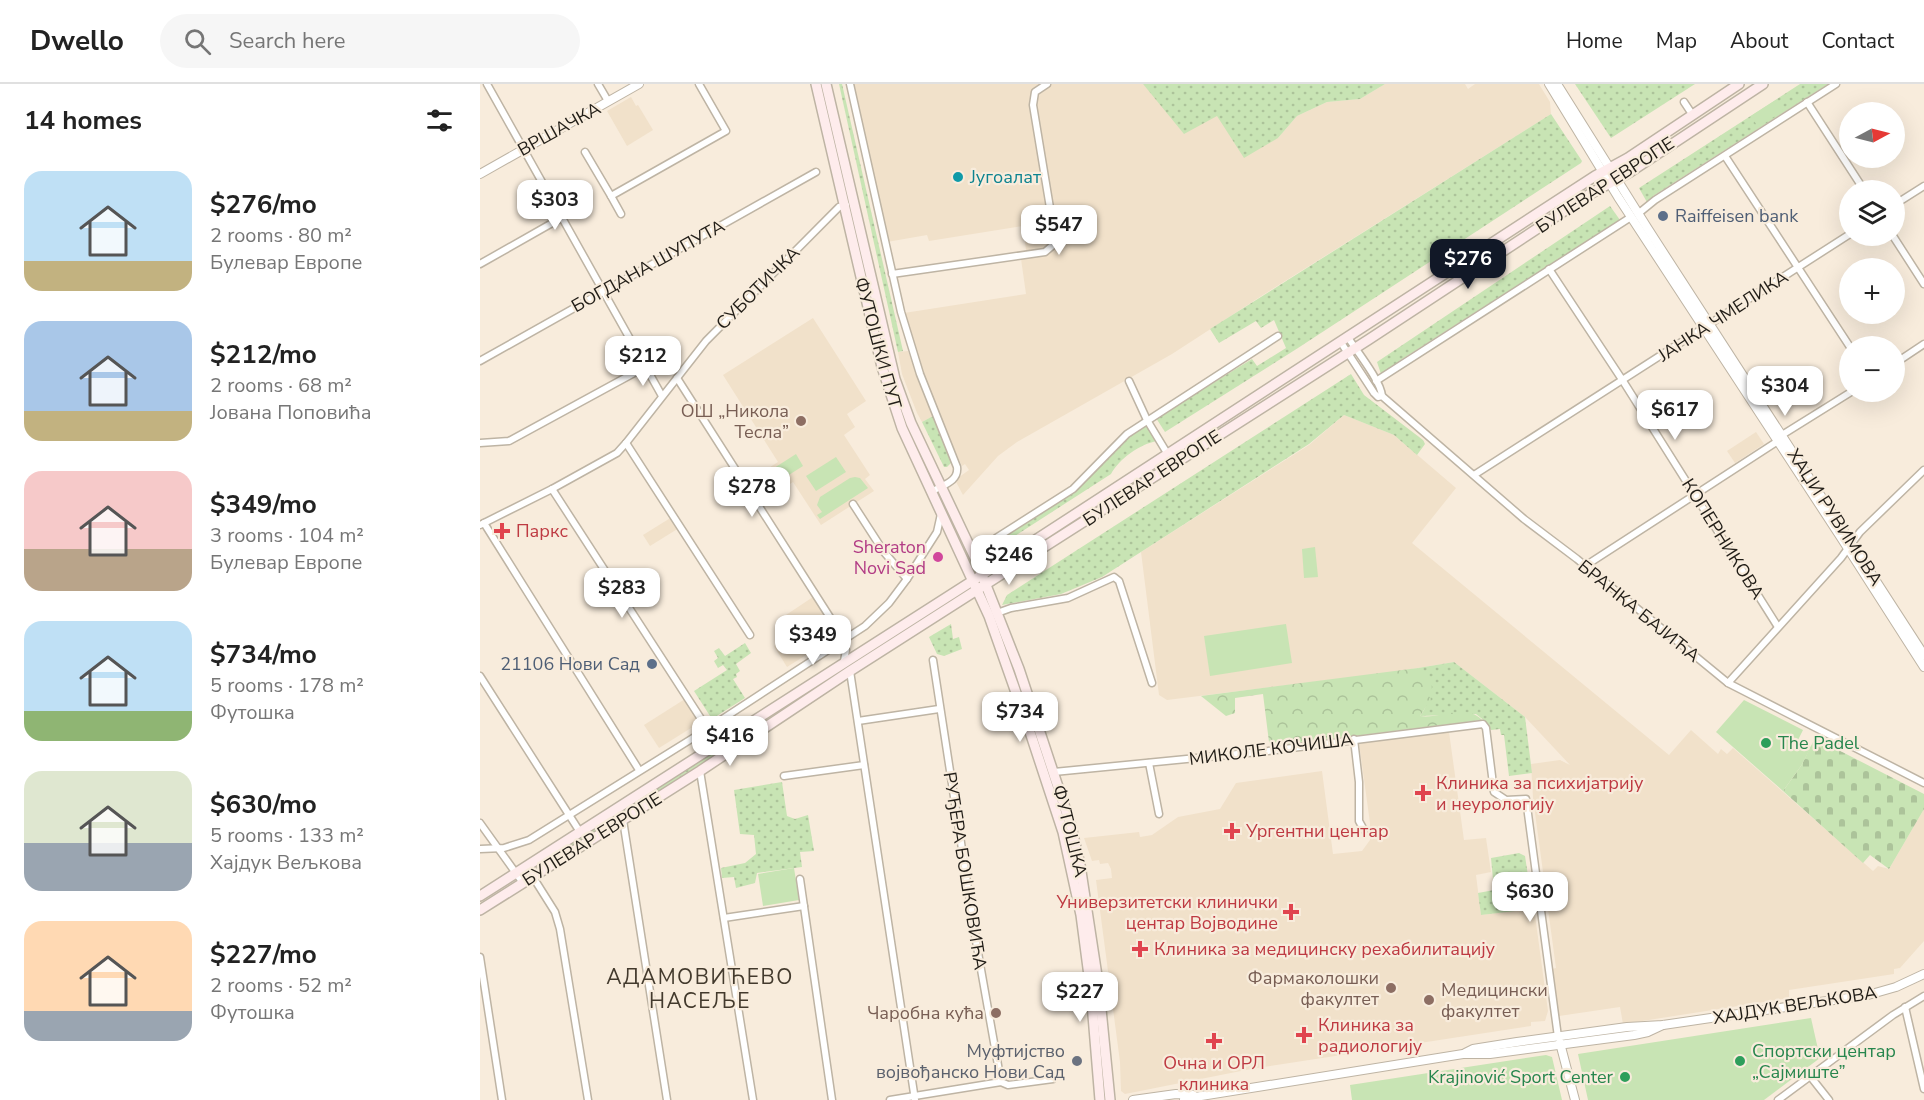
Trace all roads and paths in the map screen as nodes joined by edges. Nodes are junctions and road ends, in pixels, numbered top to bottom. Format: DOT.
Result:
graph roads {
  1 [pos="487,84"];
  2 [pos="598,84"];
  3 [pos="639,84"];
  4 [pos="699,84"];
  5 [pos="816,84"];
  6 [pos="826,84"];
  7 [pos="850,84"];
  8 [pos="1047,84"];
  9 [pos="1549,84"];
  10 [pos="1557,84"];
  11 [pos="1739,84"];
  12 [pos="1763,84"];
  13 [pos="1836,84"];
  14 [pos="608,101"];
  15 [pos="1684,102"];
  16 [pos="1807,102"];
  17 [pos="1692,114"];
  18 [pos="523,149"];
  19 [pos="585,152"];
  20 [pos="1725,156"];
  21 [pos="1607,170"];
  22 [pos="816,172"];
  23 [pos="480,174"];
  24 [pos="1858,180"];
  25 [pos="1614,181"];
  26 [pos="1924,186"];
  27 [pos="611,195"];
  28 [pos="1905,198"];
  29 [pos="844,205"];
  30 [pos="855,209"];
  31 [pos="1639,213"];
  32 [pos="621,214"];
  33 [pos="1631,217"];
  34 [pos="561,218"];
  35 [pos="1839,241"];
  36 [pos="1899,246"];
  37 [pos="480,264"];
  38 [pos="1797,267"];
  39 [pos="1549,269"];
  40 [pos="892,274"];
  41 [pos="1924,285"];
  42 [pos="603,292"];
  43 [pos="1707,325"];
  44 [pos="1278,336"];
  45 [pos="1842,336"];
  46 [pos="1344,338"];
  47 [pos="1924,344"];
  48 [pos="1351,350"];
  49 [pos="1905,356"];
  50 [pos="480,360"];
  51 [pos="645,366"];
  52 [pos="677,378"];
  53 [pos="1129,381"];
  54 [pos="1376,381"];
  55 [pos="1623,381"];
  56 [pos="662,396"];
  57 [pos="1382,396"];
  58 [pos="1839,400"];
  59 [pos="1147,420"];
  60 [pos="1780,438"];
  61 [pos="480,443"];
  62 [pos="626,443"];
  63 [pos="1167,453"];
  64 [pos="1924,470"];
  65 [pos="1474,475"];
  66 [pos="552,489"];
  67 [pos="936,489"];
  68 [pos="1695,494"];
  69 [pos="853,504"];
  70 [pos="941,513"];
  71 [pos="482,524"];
  72 [pos="937,532"];
  73 [pos="950,533"];
  74 [pos="996,538"];
  75 [pos="1850,545"];
  76 [pos="1585,566"];
  77 [pos="982,574"];
  78 [pos="907,579"];
  79 [pos="972,580"];
  80 [pos="986,585"];
  81 [pos="977,590"];
  82 [pos="997,613"];
  83 [pos="1778,627"];
  84 [pos="750,634"];
  85 [pos="844,645"];
  86 [pos="860,651"];
  87 [pos="1924,655"];
  88 [pos="933,660"];
  89 [pos="844,661"];
  90 [pos="1924,666"];
  91 [pos="850,671"];
  92 [pos="480,676"];
  93 [pos="1152,682"];
  94 [pos="1728,683"];
  95 [pos="939,709"];
  96 [pos="858,721"];
  97 [pos="710,731"];
  98 [pos="725,738"];
  99 [pos="1354,739"];
  100 [pos="712,747"];
  101 [pos="1149,762"];
  102 [pos="864,765"];
  103 [pos="639,770"];
  104 [pos="700,771"];
  105 [pos="1054,772"];
  106 [pos="784,776"];
  107 [pos="1924,783"];
  108 [pos="569,814"];
  109 [pos="1159,814"];
  110 [pos="623,820"];
  111 [pos="480,823"];
  112 [pos="1364,830"];
  113 [pos="580,832"];
  114 [pos="480,849"];
  115 [pos="498,849"];
  116 [pos="526,866"];
  117 [pos="516,873"];
  118 [pos="533,876"];
  119 [pos="800,879"];
  120 [pos="523,883"];
  121 [pos="480,896"];
  122 [pos="804,906"];
  123 [pos="480,910"];
  124 [pos="724,918"];
  125 [pos="480,957"];
  126 [pos="1924,974"];
  127 [pos="1924,996"];
  128 [pos="1905,1006"];
  129 [pos="1663,1025"];
  130 [pos="1558,1037"];
  131 [pos="1560,1046"];
  132 [pos="1463,1054"];
  133 [pos="1810,1076"];
  134 [pos="1053,1079"];
  135 [pos="1001,1082"];
  136 [pos="1924,1089"];
  137 [pos="1201,1096"];
  138 [pos="915,1098"];
  139 [pos="502,1100"];
  140 [pos="588,1100"];
  141 [pos="667,1100"];
  142 [pos="753,1100"];
  143 [pos="832,1100"];
  144 [pos="890,1100"];
  145 [pos="1100,1100"];
  146 [pos="1110,1100"];
  147 [pos="1132,1100"];
  148 [pos="1184,1100"];
  149 [pos="1575,1100"];
  150 [pos="1778,1100"];
  151 [pos="1829,1100"];
  1 -- 18 [label="street"];
  2 -- 14 [label="street"];
  3 -- 14 [label="street, ВРШАЧКА"];
  4 -- 27 [label="street"];
  5 -- 29 [label="main road, ФУТОШКИ ПУТ"];
  6 -- 30 [label="main road, ФУТОШКИ ПУТ"];
  7 -- 40 [label="street"];
  8 -- 40 [label="street"];
  9 -- 21 [label="street"];
  10 -- 21 [label="street"];
  11 -- 17 [label="main road, БУЛЕВАР ЕВРОПЕ"];
  12 -- 25 [label="main road, БУЛЕВАР ЕВРОПЕ"];
  13 -- 16 [label="street"];
  14 -- 18 [label="street, ВРШАЧКА"];
  15 -- 17 [label="street"];
  16 -- 20 [label="street"];
  16 -- 24 [label="street"];
  17 -- 21 [label="main road, БУЛЕВАР ЕВРОПЕ"];
  18 -- 23 [label="street, ВРШАЧКА"];
  18 -- 34 [label="street"];
  19 -- 27 [label="street"];
  20 -- 31 [label="street"];
  20 -- 38 [label="street"];
  21 -- 25 [label="street, ХАЏИ РУВИМОВА"];
  21 -- 46 [label="main road, БУЛЕВАР ЕВРОПЕ"];
  22 -- 42 [label="street, БОГДАНА ШУПУТА"];
  25 -- 31 [label="street, ХАЏИ РУВИМОВА"];
  25 -- 33 [label="street, ХАЏИ РУВИМОВА"];
  25 -- 48 [label="main road, БУЛЕВАР ЕВРОПЕ"];
  26 -- 28 [label="street"];
  27 -- 32 [label="street"];
  29 -- 30 [label="street"];
  29 -- 52 [label="street, СУБОТИЧКА"];
  29 -- 67 [label="main road, ФУТОШКИ ПУТ"];
  30 -- 67 [label="main road, ФУТОШКИ ПУТ"];
  31 -- 43 [label="street, ХАЏИ РУВИМОВА"];
  33 -- 39 [label="street"];
  33 -- 43 [label="street, ХАЏИ РУВИМОВА"];
  34 -- 37 [label="street"];
  34 -- 42 [label="street"];
  35 -- 38 [label="street, ЈАНКА ЧМЕЛИКА"];
  36 -- 41 [label="street"];
  38 -- 43 [label="street, ЈАНКА ЧМЕЛИКА"];
  38 -- 45 [label="street"];
  39 -- 54 [label="street"];
  39 -- 55 [label="street, КОПЕРНИКОВА"];
  40 -- 67 [label="street"];
  42 -- 50 [label="street, БОГДАНА ШУПУТА"];
  42 -- 51 [label="street"];
  43 -- 55 [label="street, ЈАНКА ЧМЕЛИКА"];
  43 -- 60 [label="street, ХАЏИ РУВИМОВА"];
  44 -- 59 [label="street"];
  46 -- 48 [label="street"];
  46 -- 63 [label="main road, БУЛЕВАР ЕВРОПЕ"];
  47 -- 49 [label="street"];
  48 -- 54 [label="street, БРАНКА БАЈИЋА"];
  48 -- 57 [label="street, БРАНКА БАЈИЋА"];
  48 -- 80 [label="main road, БУЛЕВАР ЕВРОПЕ"];
  51 -- 56 [label="street"];
  51 -- 61 [label="street"];
  52 -- 56 [label="street, СУБОТИЧКА"];
  52 -- 85 [label="street"];
  53 -- 59 [label="street"];
  54 -- 57 [label="street, БРАНКА БАЈИЋА"];
  55 -- 65 [label="street, ЈАНКА ЧМЕЛИКА"];
  55 -- 68 [label="street, КОПЕРНИКОВА"];
  56 -- 62 [label="street, СУБОТИЧКА"];
  57 -- 65 [label="street, БРАНКА БАЈИЋА"];
  58 -- 60 [label="street"];
  59 -- 63 [label="street"];
  59 -- 74 [label="street"];
  60 -- 68 [label="street"];
  60 -- 75 [label="street, ХАЏИ РУВИМОВА"];
  62 -- 66 [label="street, СУБОТИЧКА"];
  62 -- 84 [label="street"];
  63 -- 77 [label="main road, БУЛЕВАР ЕВРОПЕ"];
  64 -- 75 [label="street"];
  65 -- 76 [label="street, БРАНКА БАЈИЋА"];
  66 -- 71 [label="street, СУБОТИЧКА"];
  66 -- 97 [label="street"];
  67 -- 70 [label="main road, ФУТОШКИ ПУТ"];
  67 -- 77 [label="main road, ФУТОШКИ ПУТ"];
  68 -- 76 [label="street"];
  68 -- 83 [label="street, КОПЕРНИКОВА"];
  69 -- 78 [label="street"];
  70 -- 72 [label="street"];
  70 -- 73 [label="main road, ФУТОШКИ ПУТ"];
  71 -- 103 [label="street"];
  72 -- 73 [label="street"];
  72 -- 78 [label="street, БУЛЕВАР ЕВРОПЕ"];
  73 -- 79 [label="main road, ФУТОШКИ ПУТ"];
  75 -- 83 [label="street"];
  75 -- 87 [label="street, ХАЏИ РУВИМОВА"];
  75 -- 90 [label="street, ХАЏИ РУВИМОВА"];
  76 -- 94 [label="street, БРАНКА БАЈИЋА"];
  77 -- 79 [label="main road, БУЛЕВАР ЕВРОПЕ"];
  77 -- 80 [label="main road, ФУТОШКА"];
  78 -- 85 [label="street, БУЛЕВАР ЕВРОПЕ"];
  79 -- 81 [label="main road, ФУТОШКИ ПУТ"];
  79 -- 86 [label="main road, БУЛЕВАР ЕВРОПЕ"];
  80 -- 81 [label="main road, БУЛЕВАР ЕВРОПЕ"];
  80 -- 82 [label="main road, ФУТОШКА"];
  81 -- 91 [label="main road, БУЛЕВАР ЕВРОПЕ"];
  81 -- 145 [label="main road, ФУТОШКА"];
  82 -- 93 [label="street"];
  82 -- 105 [label="main road, ФУТОШКА"];
  83 -- 94 [label="street"];
  85 -- 86 [label="street"];
  85 -- 89 [label="street"];
  85 -- 97 [label="street, БУЛЕВАР ЕВРОПЕ"];
  86 -- 89 [label="main road, БУЛЕВАР ЕВРОПЕ"];
  88 -- 95 [label="street, РУЂЕРА БОШКОВИЋА"];
  89 -- 98 [label="main road, БУЛЕВАР ЕВРОПЕ"];
  91 -- 96 [label="street"];
  91 -- 104 [label="main road, БУЛЕВАР ЕВРОПЕ"];
  92 -- 108 [label="street"];
  94 -- 107 [label="street, БРАНКА БАЈИЋА"];
  95 -- 96 [label="street"];
  95 -- 135 [label="street, РУЂЕРА БОШКОВИЋА"];
  96 -- 102 [label="street"];
  97 -- 98 [label="street"];
  97 -- 100 [label="street"];
  97 -- 103 [label="street, БУЛЕВАР ЕВРОПЕ"];
  98 -- 100 [label="main road, БУЛЕВАР ЕВРОПЕ"];
  99 -- 101 [label="street, МИКОЛЕ КОЧИША"];
  99 -- 112 [label="street"];
  99 -- 130 [label="street, МИКОЛЕ КОЧИША"];
  100 -- 113 [label="main road, БУЛЕВАР ЕВРОПЕ"];
  101 -- 105 [label="street, МИКОЛЕ КОЧИША"];
  101 -- 109 [label="street"];
  102 -- 106 [label="street"];
  102 -- 138 [label="street"];
  103 -- 108 [label="street, БУЛЕВАР ЕВРОПЕ"];
  104 -- 110 [label="main road, БУЛЕВАР ЕВРОПЕ"];
  104 -- 124 [label="street"];
  105 -- 146 [label="main road, ФУТОШКА"];
  108 -- 113 [label="street"];
  108 -- 115 [label="street, БУЛЕВАР ЕВРОПЕ"];
  110 -- 118 [label="main road, БУЛЕВАР ЕВРОПЕ"];
  110 -- 141 [label="street"];
  111 -- 115 [label="street"];
  113 -- 116 [label="main road, БУЛЕВАР ЕВРОПЕ"];
  114 -- 115 [label="street, БУЛЕВАР ЕВРОПЕ"];
  115 -- 117 [label="street"];
  116 -- 117 [label="main road, БУЛЕВАР ЕВРОПЕ"];
  116 -- 118 [label="street"];
  117 -- 120 [label="street"];
  117 -- 121 [label="main road, БУЛЕВАР ЕВРОПЕ"];
  118 -- 120 [label="main road, БУЛЕВАР ЕВРОПЕ"];
  118 -- 140 [label="street"];
  119 -- 122 [label="street"];
  120 -- 123 [label="main road, БУЛЕВАР ЕВРОПЕ"];
  122 -- 124 [label="street"];
  122 -- 143 [label="street"];
  124 -- 142 [label="street"];
  125 -- 139 [label="street"];
  126 -- 129 [label="street, ХАЈДУК ВЕЉКОВА"];
  127 -- 128 [label="street"];
  128 -- 133 [label="street"];
  128 -- 136 [label="street"];
  129 -- 130 [label="street, ХАЈДУК ВЕЉКОВА"];
  129 -- 131 [label="street, ХАЈДУК ВЕЉКОВА"];
  130 -- 131 [label="street"];
  130 -- 132 [label="street, ХАЈДУК ВЕЉКОВА"];
  131 -- 132 [label="street, ХАЈДУК ВЕЉКОВА"];
  131 -- 149 [label="street"];
  132 -- 137 [label="street, ХАЈДУК ВЕЉКОВА"];
  133 -- 150 [label="street"];
  133 -- 151 [label="street"];
  134 -- 135 [label="street"];
  135 -- 138 [label="street"];
  137 -- 147 [label="street, ХАЈДУК ВЕЉКОВА"];
  137 -- 148 [label="street, ХАЈДУК ВЕЉКОВА"];
  138 -- 144 [label="street"];
}
